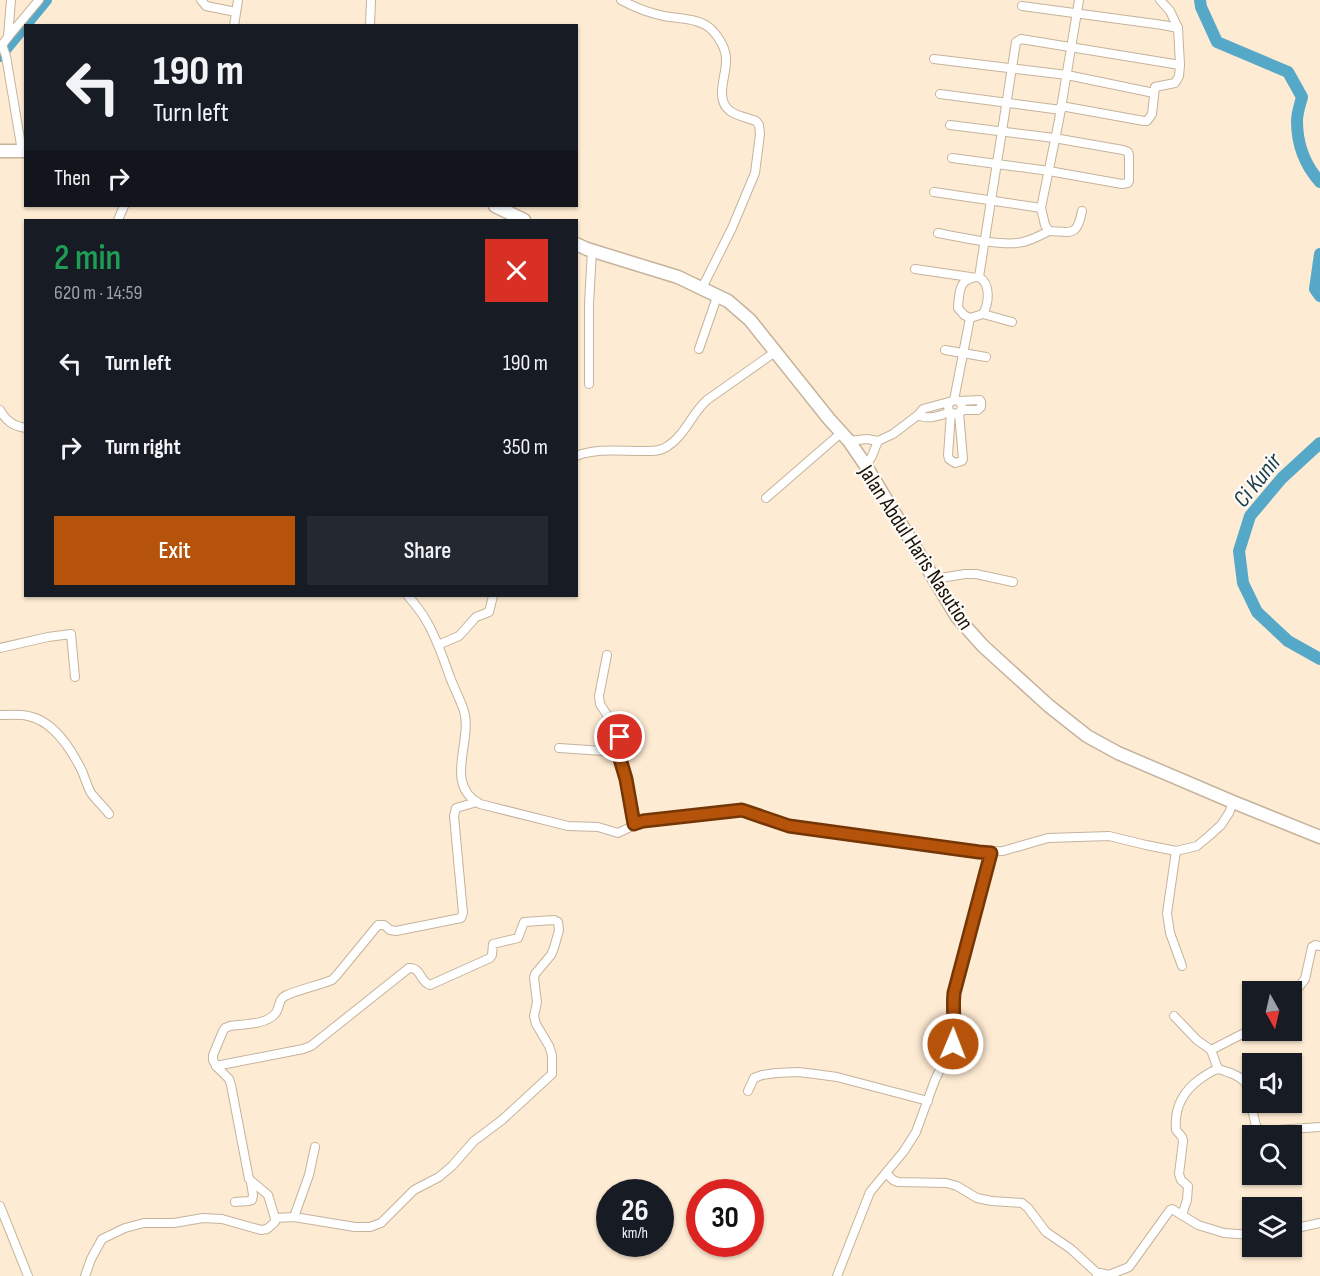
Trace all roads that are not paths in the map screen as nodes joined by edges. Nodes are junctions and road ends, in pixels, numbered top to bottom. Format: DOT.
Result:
graph roads {
  1 [pos="11,0"];
  2 [pos="39,0"];
  3 [pos="201,0"];
  4 [pos="238,0"];
  5 [pos="371,0"];
  6 [pos="621,0"];
  7 [pos="1079,0"];
  8 [pos="1160,0"];
  9 [pos="1022,6"];
  10 [pos="236,12"];
  11 [pos="1077,14"];
  12 [pos="234,24"];
  13 [pos="370,24"];
  14 [pos="1178,28"];
  15 [pos="8,37"];
  16 [pos="1071,47"];
  17 [pos="3,49"];
  18 [pos="934,59"];
  19 [pos="1011,64"];
  20 [pos="1180,65"];
  21 [pos="1067,75"];
  22 [pos="1154,93"];
  23 [pos="940,94"];
  24 [pos="1005,103"];
  25 [pos="1061,108"];
  26 [pos="950,125"];
  27 [pos="1001,132"];
  28 [pos="1054,138"];
  29 [pos="0,151"];
  30 [pos="24,151"];
  31 [pos="952,158"];
  32 [pos="996,163"];
  33 [pos="1049,171"];
  34 [pos="934,192"];
  35 [pos="990,202"];
  36 [pos="497,207"];
  37 [pos="1041,208"];
  38 [pos="1082,211"];
  39 [pos="522,219"];
  40 [pos="1049,231"];
  41 [pos="938,233"];
  42 [pos="984,240"];
  43 [pos="578,245"];
  44 [pos="592,250"];
  45 [pos="915,269"];
  46 [pos="974,277"];
  47 [pos="702,288"];
  48 [pos="717,297"];
  49 [pos="983,314"];
  50 [pos="970,318"];
  51 [pos="1012,322"];
  52 [pos="699,349"];
  53 [pos="945,350"];
  54 [pos="775,352"];
  55 [pos="963,353"];
  56 [pos="986,357"];
  57 [pos="589,384"];
  58 [pos="954,401"];
  59 [pos="0,411"];
  60 [pos="955,412"];
  61 [pos="918,415"];
  62 [pos="24,427"];
  63 [pos="845,437"];
  64 [pos="878,441"];
  65 [pos="578,456"];
  66 [pos="866,466"];
  67 [pos="766,498"];
  68 [pos="934,579"];
  69 [pos="1013,582"];
  70 [pos="409,597"];
  71 [pos="493,597"];
  72 [pos="438,645"];
  73 [pos="0,648"];
  74 [pos="607,655"];
  75 [pos="75,677"];
  76 [pos="0,715"];
  77 [pos="559,748"];
  78 [pos="618,752"];
  79 [pos="477,802"];
  80 [pos="1233,802"];
  81 [pos="109,814"];
  82 [pos="634,824"];
  83 [pos="1320,837"];
  84 [pos="1176,851"];
  85 [pos="991,853"];
  86 [pos="1320,946"];
  87 [pos="1182,966"];
  88 [pos="1302,984"];
  89 [pos="1174,1016"];
  90 [pos="1242,1034"];
  91 [pos="1211,1050"];
  92 [pos="216,1066"];
  93 [pos="1218,1069"];
  94 [pos="748,1091"];
  95 [pos="928,1101"];
  96 [pos="1320,1127"];
  97 [pos="315,1147"];
  98 [pos="886,1173"];
  99 [pos="251,1182"];
  100 [pos="235,1202"];
  101 [pos="0,1206"];
  102 [pos="1182,1215"];
  103 [pos="294,1217"];
  104 [pos="275,1218"];
  105 [pos="1320,1223"];
  106 [pos="1302,1227"];
  107 [pos="1242,1234"];
  108 [pos="1098,1275"];
  109 [pos="28,1276"];
  110 [pos="85,1276"];
  111 [pos="837,1276"];
  1 -- 15 [label="street"];
  2 -- 15 [label="street"];
  3 -- 10 [label="street"];
  4 -- 10 [label="street"];
  5 -- 13 [label="street"];
  6 -- 47 [label="street"];
  7 -- 11 [label="street"];
  8 -- 14 [label="street"];
  9 -- 11 [label="street"];
  10 -- 12 [label="street"];
  11 -- 14 [label="street"];
  11 -- 16 [label="street"];
  14 -- 20 [label="street"];
  15 -- 17 [label="street"];
  16 -- 19 [label="street"];
  16 -- 20 [label="street"];
  16 -- 21 [label="street"];
  17 -- 30 [label="street"];
  18 -- 19 [label="street"];
  19 -- 21 [label="street"];
  19 -- 24 [label="street"];
  20 -- 22 [label="street"];
  21 -- 22 [label="street"];
  21 -- 25 [label="street"];
  22 -- 25 [label="street"];
  23 -- 24 [label="street"];
  24 -- 25 [label="street"];
  24 -- 27 [label="street"];
  25 -- 28 [label="street"];
  26 -- 27 [label="street"];
  27 -- 28 [label="street"];
  27 -- 32 [label="street"];
  28 -- 33 [label="street"];
  28 -- 33 [label="street"];
  29 -- 30 [label="main road"];
  31 -- 32 [label="street"];
  32 -- 33 [label="street"];
  32 -- 35 [label="street"];
  33 -- 37 [label="street"];
  34 -- 35 [label="street"];
  35 -- 37 [label="street"];
  35 -- 42 [label="street"];
  36 -- 39 [label="main road"];
  37 -- 40 [label="street"];
  38 -- 40 [label="street"];
  40 -- 42 [label="street"];
  41 -- 42 [label="street"];
  42 -- 46 [label="street"];
  43 -- 44 [label="main road, Jalan Abdul Haris Nasution"];
  44 -- 47 [label="main road, Jalan Abdul Haris Nasution"];
  44 -- 57 [label="street"];
  45 -- 46 [label="street"];
  46 -- 49 [label="street"];
  46 -- 50 [label="street"];
  47 -- 48 [label="main road, Jalan Abdul Haris Nasution"];
  48 -- 52 [label="street"];
  48 -- 54 [label="main road, Jalan Abdul Haris Nasution"];
  49 -- 50 [label="street"];
  49 -- 51 [label="street"];
  50 -- 55 [label="street"];
  53 -- 55 [label="street"];
  54 -- 63 [label="main road, Jalan Abdul Haris Nasution"];
  54 -- 65 [label="street"];
  55 -- 56 [label="street"];
  55 -- 58 [label="street"];
  58 -- 60 [label="street"];
  58 -- 60 [label="street"];
  58 -- 60 [label="street"];
  58 -- 61 [label="street"];
  59 -- 62 [label="street"];
  60 -- 60 [label="street"];
  60 -- 61 [label="street"];
  61 -- 64 [label="street"];
  63 -- 64 [label="street"];
  63 -- 66 [label="main road, Jalan Abdul Haris Nasution"];
  63 -- 67 [label="street"];
  64 -- 66 [label="street"];
  66 -- 68 [label="main road, Jalan Abdul Haris Nasution"];
  68 -- 69 [label="street"];
  68 -- 80 [label="main road, Jalan Abdul Haris Nasution"];
  70 -- 72 [label="street"];
  71 -- 72 [label="street"];
  72 -- 79 [label="street"];
  73 -- 75 [label="street"];
  74 -- 78 [label="street"];
  76 -- 81 [label="street"];
  77 -- 78 [label="street"];
  78 -- 82 [label="street"];
  79 -- 82 [label="street"];
  79 -- 92 [label="street"];
  80 -- 83 [label="main road, Jalan Abdul Haris Nasution"];
  80 -- 84 [label="street"];
  82 -- 85 [label="street"];
  84 -- 85 [label="street"];
  84 -- 87 [label="street"];
  85 -- 95 [label="street"];
  86 -- 88 [label="street"];
  89 -- 91 [label="street"];
  90 -- 91 [label="street"];
  91 -- 93 [label="street"];
  92 -- 99 [label="street"];
  92 -- 103 [label="street"];
  93 -- 96 [label="street"];
  93 -- 102 [label="street"];
  94 -- 95 [label="street"];
  95 -- 98 [label="street"];
  97 -- 103 [label="street"];
  98 -- 108 [label="street"];
  98 -- 111 [label="street"];
  99 -- 100 [label="street"];
  99 -- 104 [label="street"];
  101 -- 109 [label="street"];
  102 -- 107 [label="street"];
  102 -- 108 [label="street"];
  103 -- 104 [label="street"];
  104 -- 110 [label="street"];
  105 -- 106 [label="street"];
}
